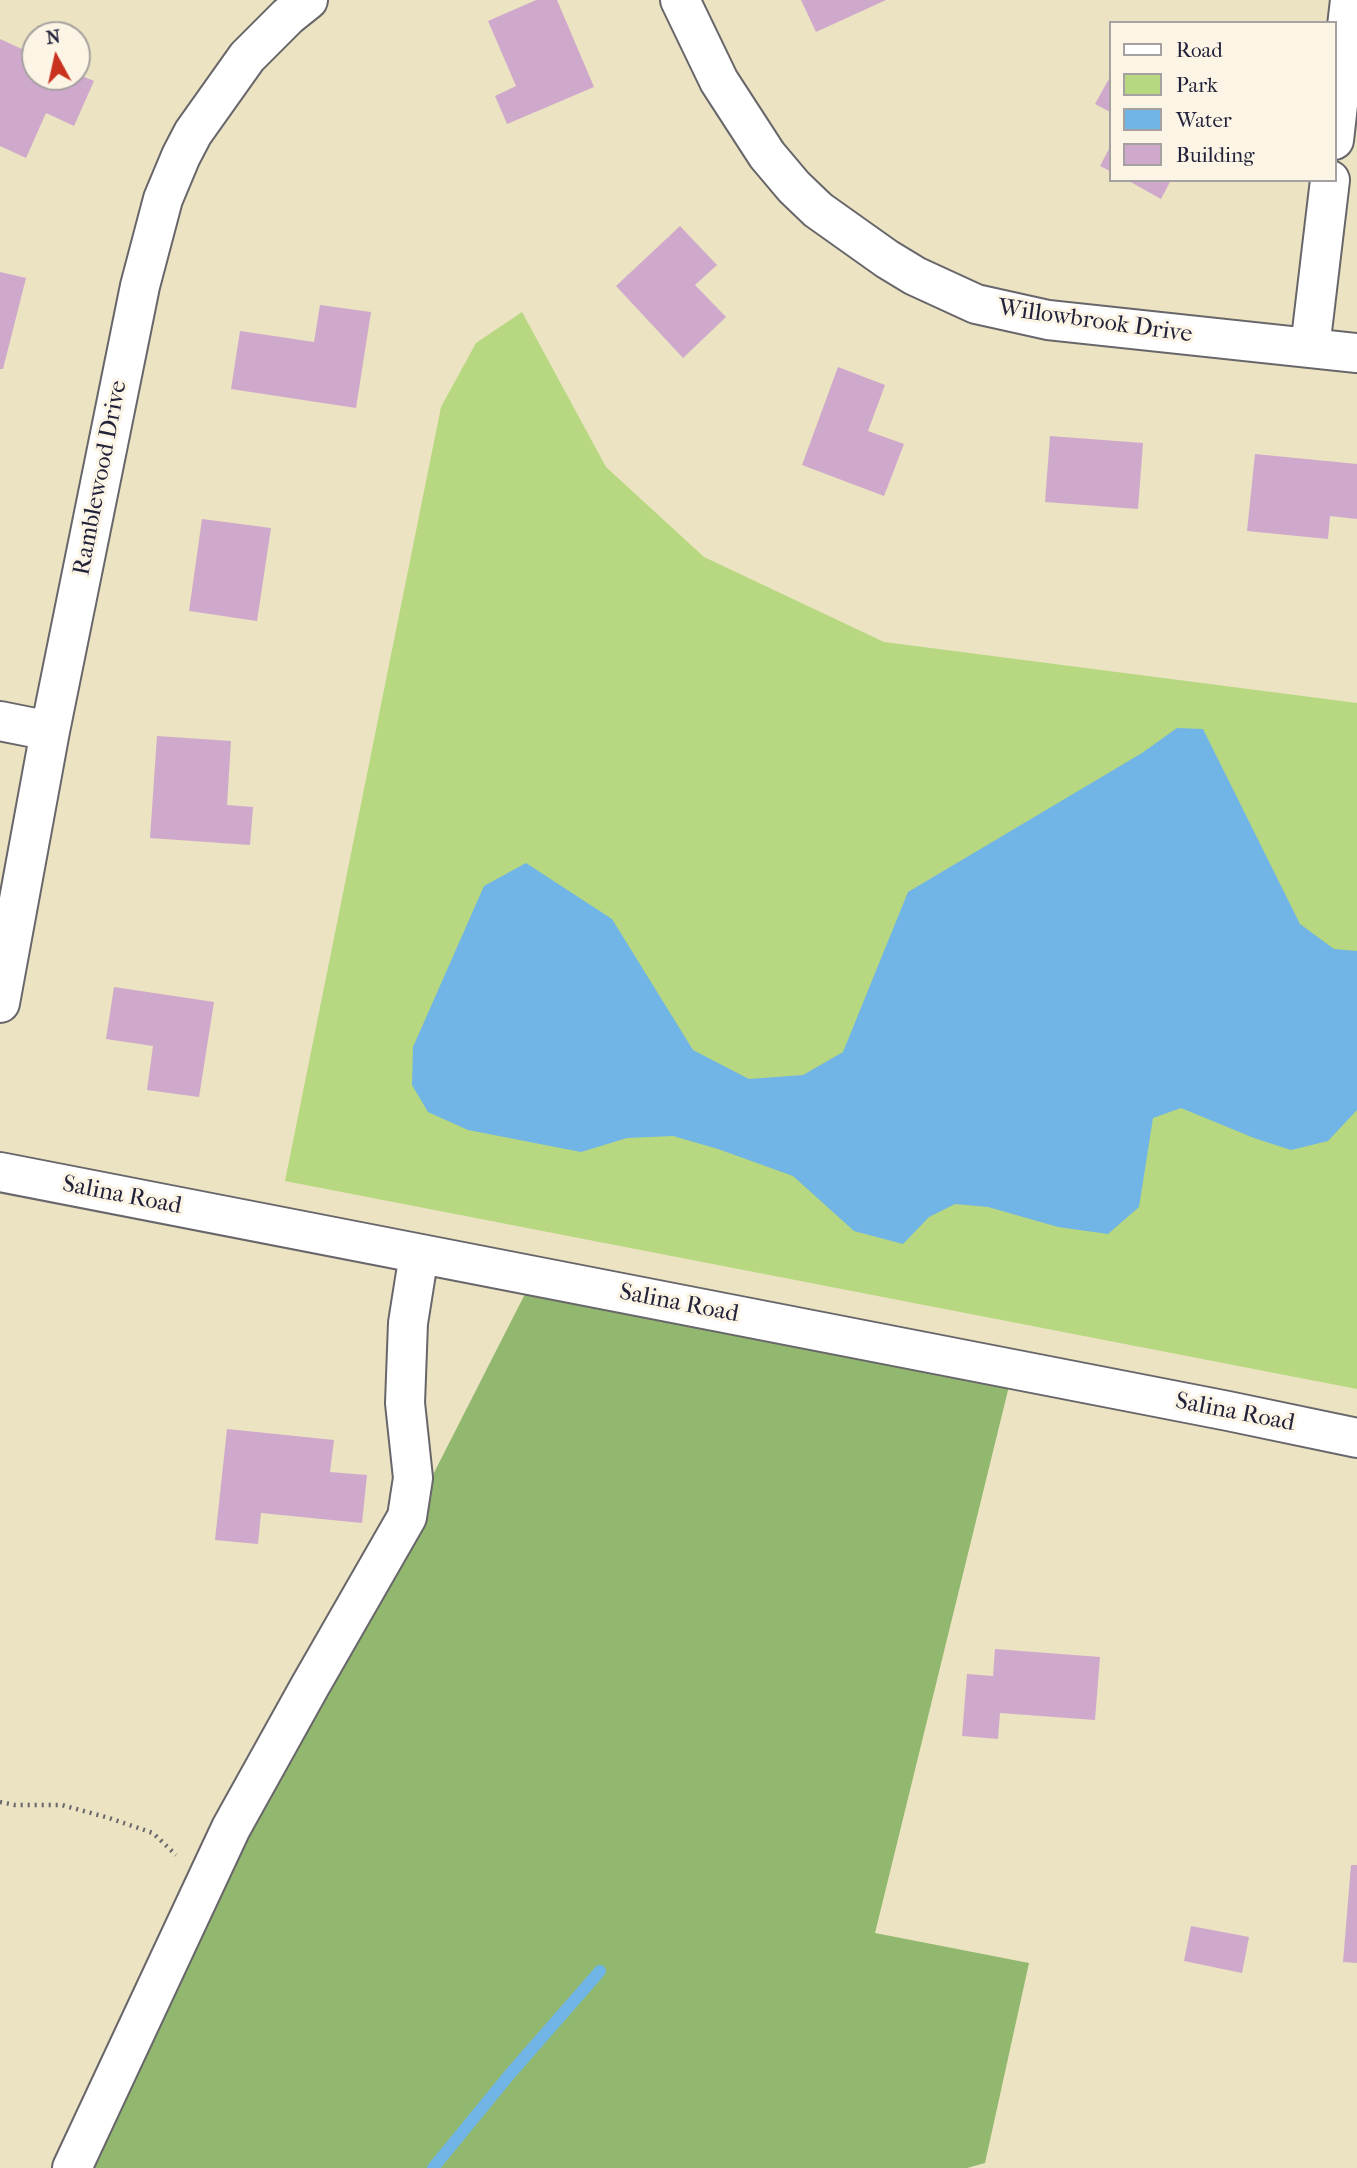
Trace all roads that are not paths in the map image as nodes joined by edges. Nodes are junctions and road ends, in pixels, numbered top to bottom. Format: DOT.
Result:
graph roads {
  1 [pos="308,0"];
  2 [pos="680,0"];
  3 [pos="1350,0"];
  4 [pos="1336,122"];
  5 [pos="1330,182"];
  6 [pos="1310,348"];
  7 [pos="1357,353"];
  8 [pos="0,721"];
  9 [pos="50,731"];
  10 [pos="0,1003"];
  11 [pos="0,1172"];
  12 [pos="419,1254"];
  13 [pos="1357,1438"];
  14 [pos="72,2168"];
  1 -- 9 [label="street, Ramblewood Drive"];
  2 -- 6 [label="street, Willowbrook Drive"];
  3 -- 4 [label="street"];
  5 -- 6 [label="street"];
  6 -- 7 [label="street, Willowbrook Drive"];
  8 -- 9 [label="street"];
  9 -- 10 [label="street, Ramblewood Drive"];
  11 -- 12 [label="street, Salina Road"];
  12 -- 13 [label="street, Salina Road"];
  12 -- 14 [label="street"];
}
